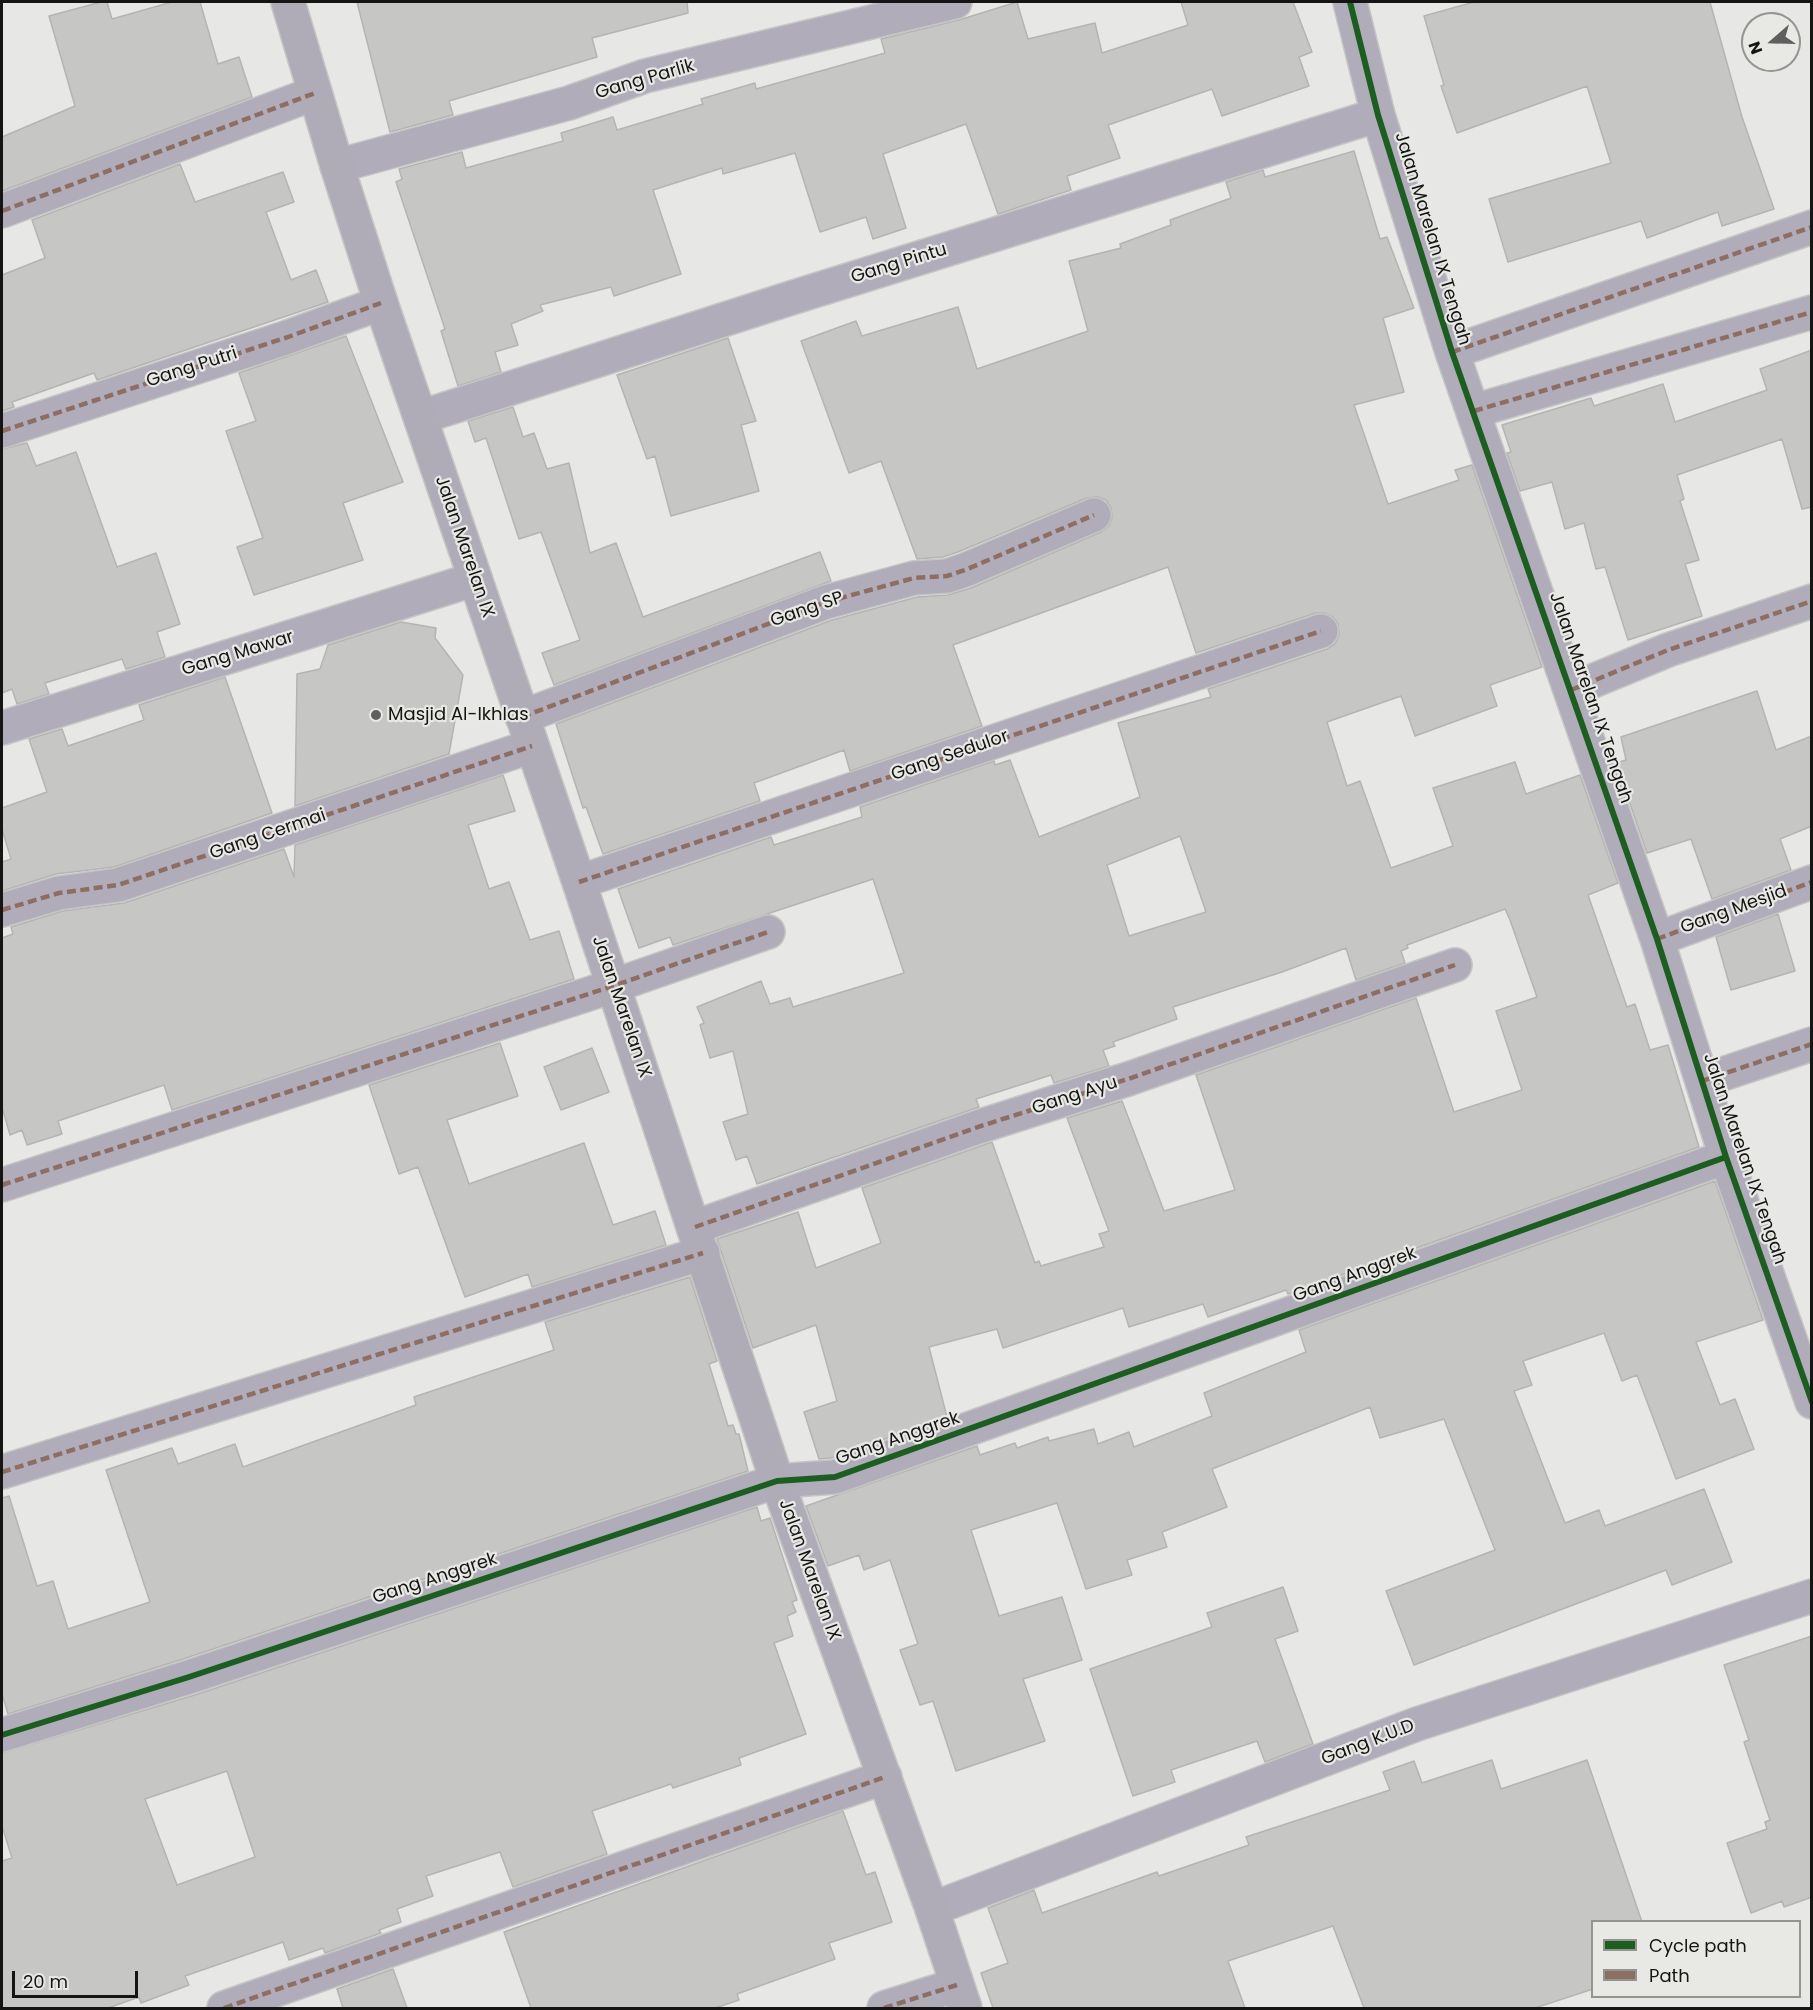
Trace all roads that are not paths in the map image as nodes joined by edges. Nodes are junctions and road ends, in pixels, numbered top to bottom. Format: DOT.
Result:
graph roads {
  1 [pos="288,2"];
  2 [pos="955,2"];
  3 [pos="1354,2"];
  4 [pos="315,93"];
  5 [pos="1378,115"];
  6 [pos="337,166"];
  7 [pos="2,211"];
  8 [pos="1812,227"];
  9 [pos="381,303"];
  10 [pos="1812,312"];
  11 [pos="1452,352"];
  12 [pos="1474,411"];
  13 [pos="421,417"];
  14 [pos="2,431"];
  15 [pos="1094,515"];
  16 [pos="475,579"];
  17 [pos="1812,601"];
  18 [pos="1321,631"];
  19 [pos="1571,690"];
  20 [pos="2,728"];
  21 [pos="527,732"];
  22 [pos="579,882"];
  23 [pos="1812,882"];
  24 [pos="2,910"];
  25 [pos="768,932"];
  26 [pos="1656,939"];
  27 [pos="1455,965"];
  28 [pos="614,986"];
  29 [pos="1812,1044"];
  30 [pos="1702,1081"];
  31 [pos="1726,1157"];
  32 [pos="2,1185"];
  33 [pos="699,1240"];
  34 [pos="1812,1402"];
  35 [pos="2,1472"];
  36 [pos="777,1480"];
  37 [pos="1812,1596"];
  38 [pos="2,1735"];
  39 [pos="885,1777"];
  40 [pos="932,1909"];
  41 [pos="961,1997"];
  42 [pos="224,2008"];
  43 [pos="884,2008"];
  1 -- 4 [label="main road, Jalan Marelan IX"];
  2 -- 6 [label="street, Gang Parlik"];
  3 -- 5 [label="street, Jalan Marelan IX Tengah"];
  4 -- 6 [label="main road, Jalan Marelan IX"];
  4 -- 7 [label="street"];
  5 -- 11 [label="street, Jalan Marelan IX Tengah"];
  5 -- 13 [label="street, Gang Pintu"];
  6 -- 9 [label="main road, Jalan Marelan IX"];
  8 -- 11 [label="street"];
  9 -- 13 [label="main road, Jalan Marelan IX"];
  9 -- 14 [label="street, Gang Putri"];
  10 -- 12 [label="street"];
  11 -- 12 [label="street, Jalan Marelan IX Tengah"];
  12 -- 19 [label="street, Jalan Marelan IX Tengah"];
  13 -- 16 [label="main road, Jalan Marelan IX"];
  15 -- 21 [label="street, Gang SP"];
  16 -- 20 [label="street, Gang Mawar"];
  16 -- 21 [label="main road, Jalan Marelan IX"];
  17 -- 19 [label="street"];
  18 -- 22 [label="street, Gang Sedulor"];
  19 -- 26 [label="street, Jalan Marelan IX Tengah"];
  21 -- 22 [label="main road, Jalan Marelan IX"];
  21 -- 24 [label="street, Gang Cermai"];
  22 -- 28 [label="main road, Jalan Marelan IX"];
  23 -- 26 [label="street, Gang Mesjid"];
  25 -- 28 [label="street"];
  26 -- 30 [label="street, Jalan Marelan IX Tengah"];
  27 -- 33 [label="street, Gang Ayu"];
  28 -- 32 [label="street"];
  28 -- 33 [label="main road, Jalan Marelan IX"];
  29 -- 30 [label="street"];
  30 -- 31 [label="street, Jalan Marelan IX Tengah"];
  31 -- 34 [label="street, Jalan Marelan IX Tengah"];
  31 -- 36 [label="street, Gang Anggrek"];
  33 -- 35 [label="street, Gang Ayu"];
  33 -- 36 [label="main road, Jalan Marelan IX"];
  36 -- 38 [label="street, Gang Anggrek"];
  36 -- 39 [label="main road, Jalan Marelan IX"];
  37 -- 40 [label="street, Gang K.U.D"];
  39 -- 40 [label="main road, Jalan Marelan IX"];
  39 -- 42 [label="street"];
  40 -- 41 [label="main road, Jalan Marelan IX"];
  41 -- 43 [label="street"];
}
